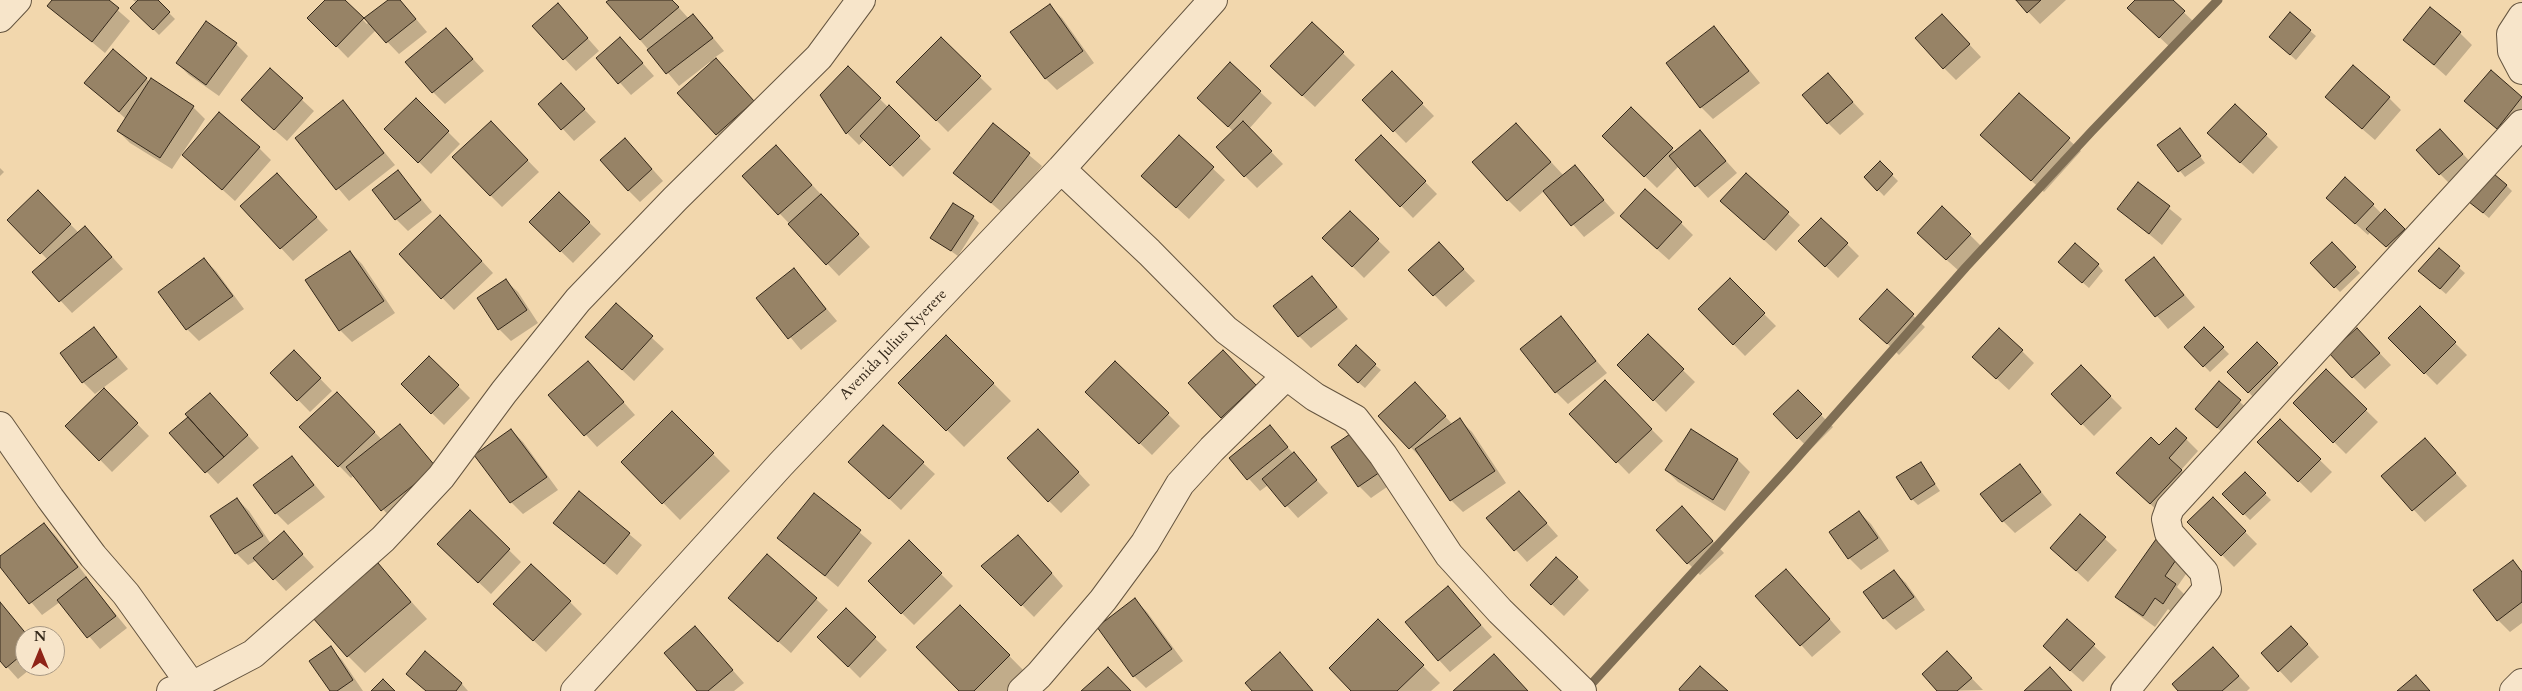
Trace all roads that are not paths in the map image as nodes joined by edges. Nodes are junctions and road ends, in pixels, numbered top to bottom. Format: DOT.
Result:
graph roads {
  1 [pos="17,0"];
  2 [pos="861,0"];
  3 [pos="1213,0"];
  4 [pos="2522,17"];
  5 [pos="0,18"];
  6 [pos="2522,70"];
  7 [pos="2522,124"];
  8 [pos="1060,169"];
  9 [pos="1286,376"];
  10 [pos="0,426"];
  11 [pos="2522,683"];
  12 [pos="1569,687"];
  13 [pos="182,689"];
  14 [pos="574,691"];
  15 [pos="1022,691"];
  16 [pos="2124,691"];
  17 [pos="2514,691"];
  1 -- 5 [label="street"];
  2 -- 13 [label="street"];
  3 -- 8 [label="street, Avenida Julius Nyerere"];
  4 -- 6 [label="street"];
  7 -- 16 [label="street"];
  8 -- 9 [label="street"];
  8 -- 14 [label="street, Avenida Julius Nyerere"];
  9 -- 12 [label="street"];
  9 -- 15 [label="street"];
  10 -- 13 [label="street"];
  11 -- 17 [label="street"];
}
